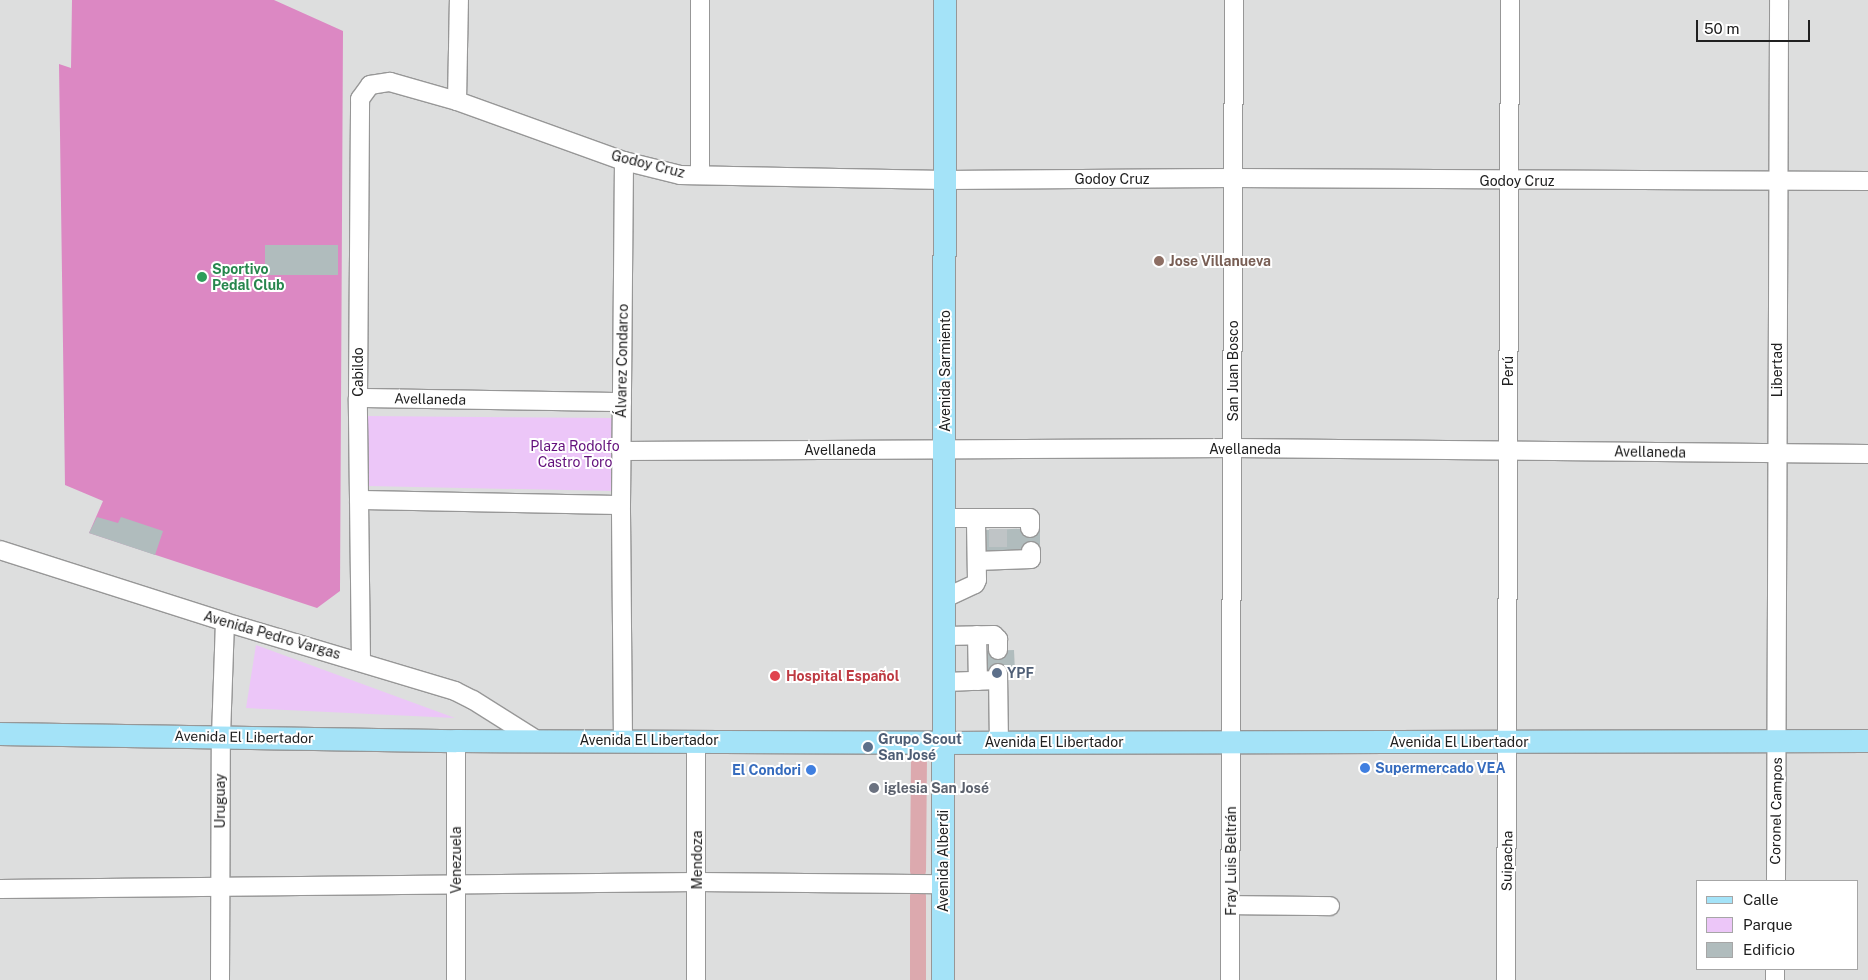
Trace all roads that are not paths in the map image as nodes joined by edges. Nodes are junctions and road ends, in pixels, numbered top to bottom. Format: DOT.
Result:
graph roads {
  1 [pos="459,0"];
  2 [pos="700,0"];
  3 [pos="945,0"];
  4 [pos="1234,0"];
  5 [pos="1510,0"];
  6 [pos="1779,0"];
  7 [pos="370,85"];
  8 [pos="457,101"];
  9 [pos="624,161"];
  10 [pos="700,175"];
  11 [pos="1234,178"];
  12 [pos="945,180"];
  13 [pos="1509,181"];
  14 [pos="1778,182"];
  15 [pos="1868,182"];
  16 [pos="358,398"];
  17 [pos="622,402"];
  18 [pos="1233,448"];
  19 [pos="944,450"];
  20 [pos="621,451"];
  21 [pos="1508,451"];
  22 [pos="1777,454"];
  23 [pos="1868,454"];
  24 [pos="359,500"];
  25 [pos="621,505"];
  26 [pos="944,518"];
  27 [pos="976,520"];
  28 [pos="1030,528"];
  29 [pos="0,550"];
  30 [pos="1031,551"];
  31 [pos="977,562"];
  32 [pos="945,598"];
  33 [pos="225,622"];
  34 [pos="945,636"];
  35 [pos="977,636"];
  36 [pos="998,650"];
  37 [pos="361,662"];
  38 [pos="978,681"];
  39 [pos="945,682"];
  40 [pos="0,734"];
  41 [pos="220,736"];
  42 [pos="535,739"];
  43 [pos="696,740"];
  44 [pos="456,741"];
  45 [pos="623,741"];
  46 [pos="1777,741"];
  47 [pos="1868,741"];
  48 [pos="999,742"];
  49 [pos="1232,742"];
  50 [pos="1508,742"];
  51 [pos="945,743"];
  52 [pos="1776,880"];
  53 [pos="697,882"];
  54 [pos="943,884"];
  55 [pos="220,885"];
  56 [pos="456,885"];
  57 [pos="0,889"];
  58 [pos="1231,906"];
  59 [pos="1330,906"];
  60 [pos="220,980"];
  61 [pos="456,980"];
  62 [pos="696,980"];
  63 [pos="943,980"];
  64 [pos="1230,980"];
  65 [pos="1506,980"];
  1 -- 8 [label="street"];
  2 -- 10 [label="street"];
  3 -- 12 [label="main road, Avenida Sarmiento"];
  4 -- 11 [label="street, San Juan Bosco"];
  5 -- 13 [label="street, Perú"];
  6 -- 14 [label="street, Libertad"];
  7 -- 8 [label="street, Godoy Cruz"];
  7 -- 16 [label="street, Cabildo"];
  8 -- 9 [label="street, Godoy Cruz"];
  9 -- 10 [label="street, Godoy Cruz"];
  9 -- 17 [label="street, Álvarez Condarco"];
  10 -- 12 [label="street, Godoy Cruz"];
  11 -- 12 [label="street, Godoy Cruz"];
  11 -- 13 [label="street, Godoy Cruz"];
  11 -- 18 [label="street, San Juan Bosco"];
  12 -- 19 [label="main road, Avenida Sarmiento"];
  13 -- 14 [label="street, Godoy Cruz"];
  13 -- 21 [label="street, Perú"];
  14 -- 15 [label="street, Godoy Cruz"];
  14 -- 22 [label="street, Libertad"];
  16 -- 17 [label="street, Avellaneda"];
  16 -- 24 [label="street, Cabildo"];
  17 -- 20 [label="street, Álvarez Condarco"];
  18 -- 19 [label="street, Avellaneda"];
  18 -- 21 [label="street, Avellaneda"];
  18 -- 49 [label="street, San Juan Bosco"];
  19 -- 20 [label="street, Avellaneda"];
  19 -- 26 [label="main road, Avenida Sarmiento"];
  20 -- 25 [label="street, Álvarez Condarco"];
  21 -- 22 [label="street, Avellaneda"];
  21 -- 50 [label="street, Perú"];
  22 -- 23 [label="street, Avellaneda"];
  22 -- 46 [label="street, Libertad"];
  24 -- 25 [label="street"];
  24 -- 37 [label="street, Cabildo"];
  25 -- 45 [label="street, Álvarez Condarco"];
  26 -- 27 [label="street"];
  26 -- 32 [label="main road, Avenida Sarmiento"];
  27 -- 28 [label="street"];
  27 -- 31 [label="street"];
  29 -- 33 [label="street, Avenida Pedro Vargas"];
  30 -- 31 [label="street"];
  31 -- 32 [label="street"];
  32 -- 34 [label="main road, Avenida Sarmiento"];
  33 -- 37 [label="street, Avenida Pedro Vargas"];
  33 -- 41 [label="street, Uruguay"];
  34 -- 35 [label="street"];
  34 -- 39 [label="main road, Avenida Sarmiento"];
  35 -- 36 [label="street"];
  35 -- 38 [label="street"];
  37 -- 42 [label="street, Avenida Pedro Vargas"];
  38 -- 39 [label="street"];
  38 -- 48 [label="street"];
  39 -- 51 [label="main road, Avenida Sarmiento"];
  40 -- 41 [label="main road, Avenida El Libertador"];
  41 -- 44 [label="main road, Avenida El Libertador"];
  41 -- 55 [label="street, Uruguay"];
  42 -- 44 [label="main road, Avenida El Libertador"];
  42 -- 45 [label="main road, Avenida El Libertador"];
  43 -- 45 [label="main road, Avenida El Libertador"];
  43 -- 51 [label="main road, Avenida El Libertador"];
  43 -- 53 [label="street, Mendoza"];
  44 -- 56 [label="street, Venezuela"];
  46 -- 47 [label="main road, Avenida El Libertador"];
  46 -- 50 [label="main road, Avenida El Libertador"];
  46 -- 52 [label="street, Coronel Campos"];
  48 -- 49 [label="main road, Avenida El Libertador"];
  48 -- 51 [label="main road, Avenida El Libertador"];
  49 -- 50 [label="main road, Avenida El Libertador"];
  49 -- 58 [label="street, Fray Luis Beltrán"];
  50 -- 65 [label="street, Suipacha"];
  51 -- 54 [label="main road, Avenida Alberdi"];
  53 -- 54 [label="street"];
  53 -- 56 [label="street"];
  53 -- 62 [label="street, Mendoza"];
  54 -- 63 [label="main road, Avenida Alberdi"];
  55 -- 56 [label="street"];
  55 -- 57 [label="street"];
  55 -- 60 [label="street, Uruguay"];
  56 -- 61 [label="street, Venezuela"];
  58 -- 59 [label="street"];
  58 -- 64 [label="street, Fray Luis Beltrán"];
}
